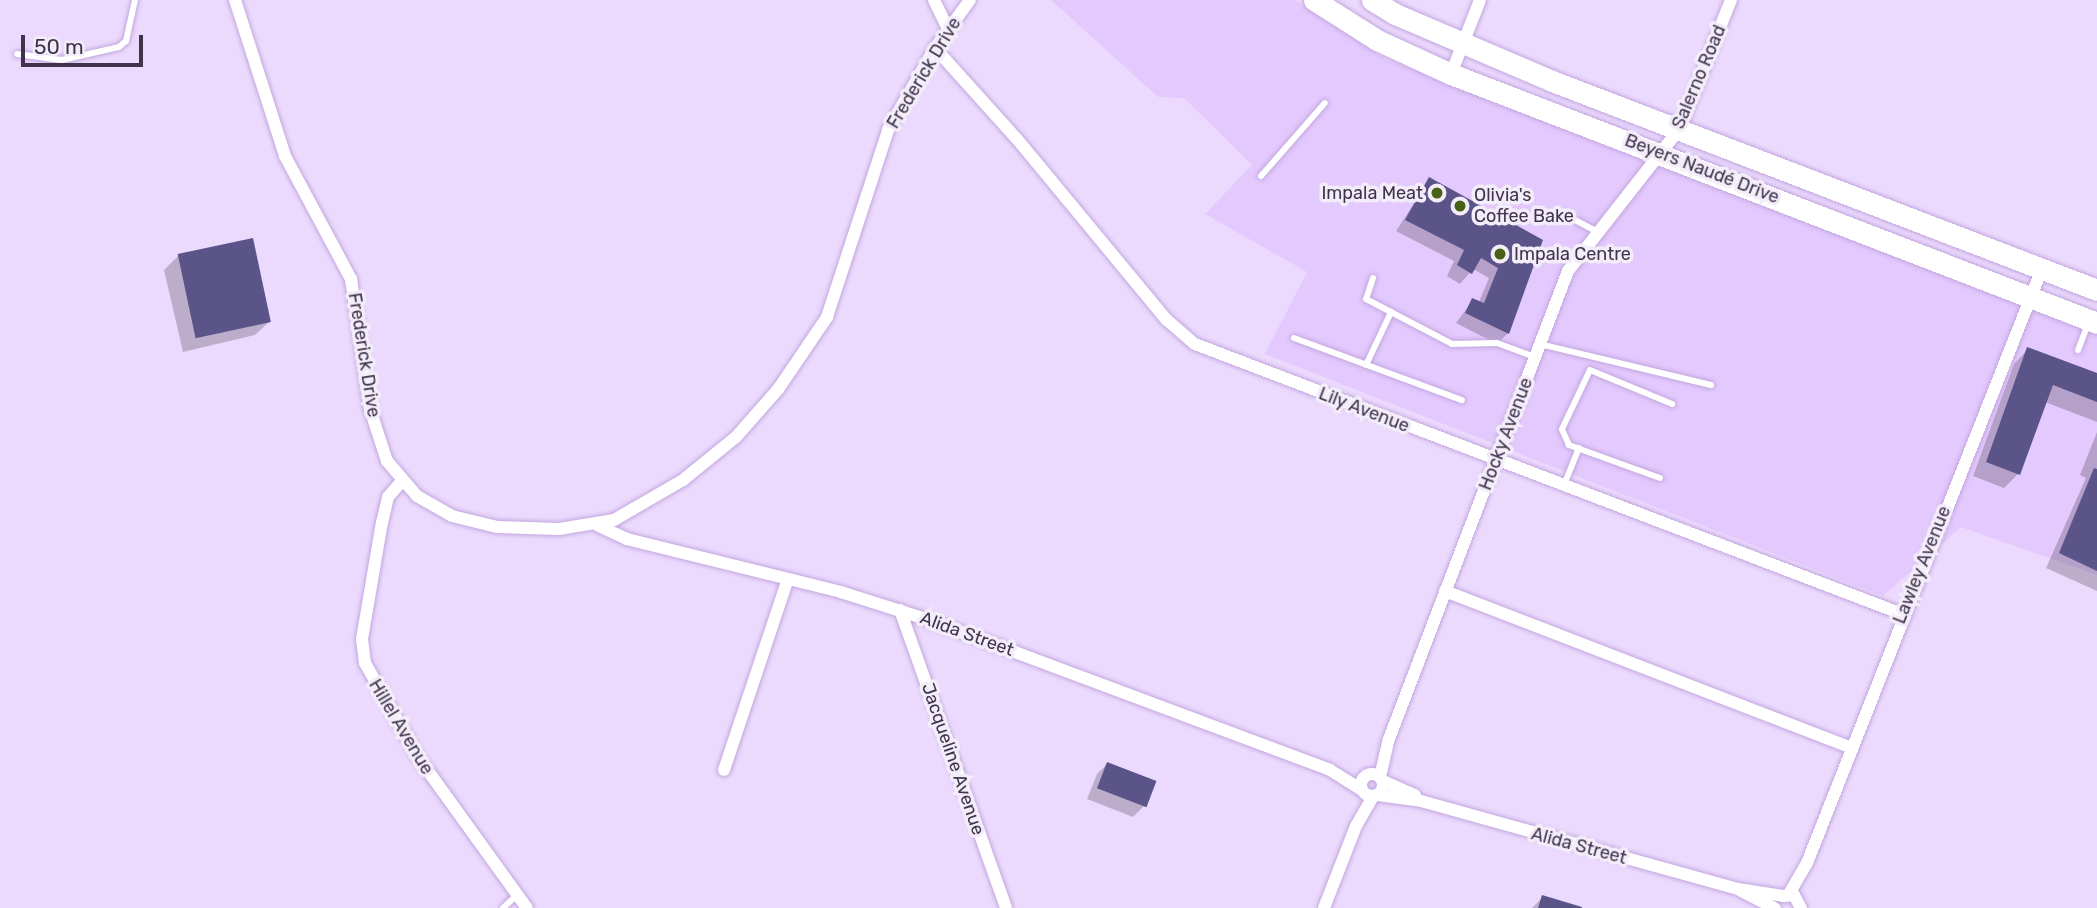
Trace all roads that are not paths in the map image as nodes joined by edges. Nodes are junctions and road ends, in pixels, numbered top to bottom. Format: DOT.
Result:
graph roads {
  1 [pos="135,0"];
  2 [pos="235,0"];
  3 [pos="934,0"];
  4 [pos="970,0"];
  5 [pos="1314,0"];
  6 [pos="1372,0"];
  7 [pos="1480,0"];
  8 [pos="1731,0"];
  9 [pos="948,29"];
  10 [pos="1462,45"];
  11 [pos="935,48"];
  12 [pos="17,54"];
  13 [pos="1451,74"];
  14 [pos="1325,103"];
  15 [pos="1680,128"];
  16 [pos="1663,152"];
  17 [pos="1261,176"];
  18 [pos="1577,221"];
  19 [pos="1596,231"];
  20 [pos="2042,269"];
  21 [pos="1373,278"];
  22 [pos="2097,290"];
  23 [pos="2032,296"];
  24 [pos="1391,312"];
  25 [pos="2093,321"];
  26 [pos="1294,338"];
  27 [pos="1540,344"];
  28 [pos="2078,350"];
  29 [pos="1535,357"];
  30 [pos="1366,365"];
  31 [pos="1711,385"];
  32 [pos="1462,400"];
  33 [pos="1672,404"];
  34 [pos="1579,448"];
  35 [pos="1495,461"];
  36 [pos="1660,478"];
  37 [pos="401,482"];
  38 [pos="1563,486"];
  39 [pos="597,525"];
  40 [pos="788,579"];
  41 [pos="1446,591"];
  42 [pos="900,610"];
  43 [pos="1902,614"];
  44 [pos="1851,748"];
  45 [pos="724,770"];
  46 [pos="1330,770"];
  47 [pos="1375,777"];
  48 [pos="1369,794"];
  49 [pos="1421,801"];
  50 [pos="1738,888"];
  51 [pos="517,895"];
  52 [pos="1798,901"];
  53 [pos="503,908"];
  54 [pos="527,908"];
  55 [pos="1006,908"];
  56 [pos="1324,908"];
  57 [pos="1776,908"];
  1 -- 12 [label="lane"];
  2 -- 37 [label="street, Frederick Drive"];
  3 -- 9 [label="street"];
  4 -- 9 [label="street, Frederick Drive"];
  5 -- 13 [label="main road, Beyers Naudé Drive"];
  6 -- 10 [label="main road, Beyers Naudé Drive"];
  7 -- 10 [label="street"];
  8 -- 15 [label="street, Salerno Road"];
  9 -- 11 [label="street, Frederick Drive"];
  10 -- 13 [label="street"];
  10 -- 15 [label="main road, Beyers Naudé Drive"];
  11 -- 35 [label="street, Lily Avenue"];
  11 -- 39 [label="street, Frederick Drive"];
  13 -- 16 [label="main road, Beyers Naudé Drive"];
  14 -- 17 [label="lane"];
  15 -- 16 [label="street, Salerno Road"];
  15 -- 20 [label="main road, Beyers Naudé Drive"];
  16 -- 19 [label="street, Hocky Avenue"];
  16 -- 23 [label="main road, Beyers Naudé Drive"];
  18 -- 19 [label="lane"];
  19 -- 27 [label="street, Hocky Avenue"];
  20 -- 22 [label="main road, Beyers Naudé Drive"];
  20 -- 23 [label="street, Lawley Avenue"];
  21 -- 24 [label="lane"];
  23 -- 25 [label="main road, Beyers Naudé Drive"];
  23 -- 43 [label="street, Lawley Avenue"];
  24 -- 29 [label="lane"];
  24 -- 30 [label="lane"];
  25 -- 28 [label="lane"];
  26 -- 30 [label="lane"];
  27 -- 29 [label="street, Hocky Avenue"];
  27 -- 31 [label="lane"];
  29 -- 35 [label="street, Hocky Avenue"];
  30 -- 32 [label="lane"];
  33 -- 34 [label="lane"];
  34 -- 36 [label="lane"];
  34 -- 38 [label="lane"];
  35 -- 38 [label="street, Lily Avenue"];
  35 -- 41 [label="street, Hocky Avenue"];
  37 -- 39 [label="street, Frederick Drive"];
  37 -- 51 [label="street, Hillel Avenue"];
  38 -- 43 [label="street, Lily Avenue"];
  39 -- 40 [label="street, Alida Street"];
  40 -- 42 [label="street, Alida Street"];
  40 -- 45 [label="street"];
  41 -- 44 [label="street"];
  41 -- 47 [label="street, Hocky Avenue"];
  42 -- 46 [label="street, Alida Street"];
  42 -- 55 [label="street, Jacqueline Avenue"];
  43 -- 44 [label="street, Lawley Avenue"];
  44 -- 52 [label="street, Lawley Avenue"];
  46 -- 47 [label="street, Alida Street"];
  46 -- 48 [label="street, Alida Street"];
  47 -- 48 [label="street"];
  47 -- 48 [label="street"];
  47 -- 49 [label="street, Alida Street"];
  48 -- 49 [label="street, Alida Street"];
  48 -- 56 [label="street"];
  49 -- 50 [label="street, Alida Street"];
  50 -- 52 [label="street, Alida Street"];
  50 -- 57 [label="street, Alida Street"];
  51 -- 53 [label="lane"];
  51 -- 54 [label="street, Hillel Avenue"];
  52 -- 57 [label="street, Lawley Avenue"];
}
